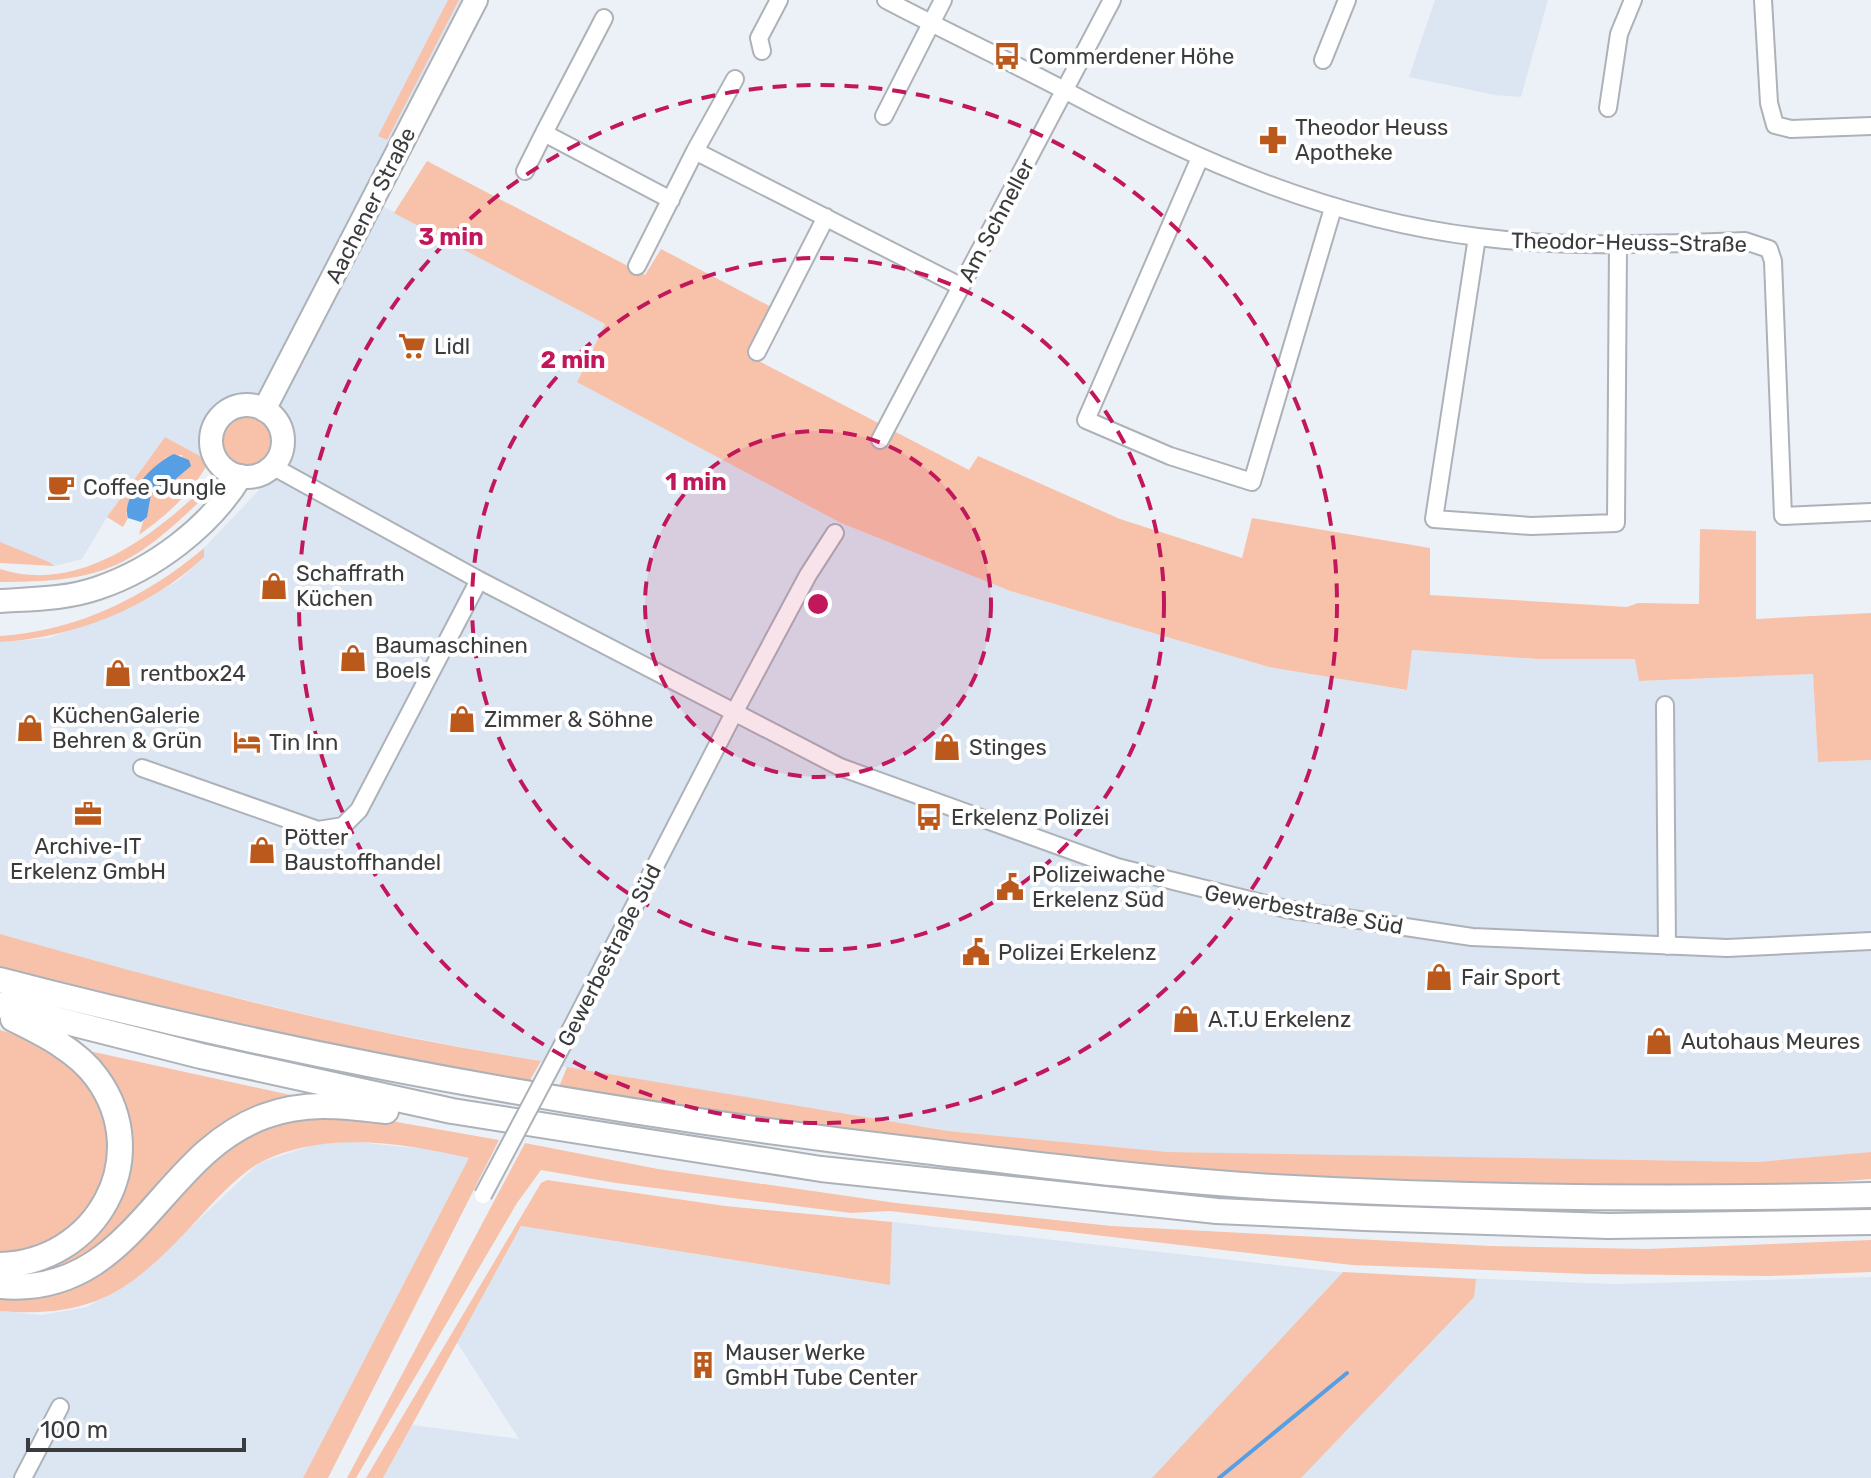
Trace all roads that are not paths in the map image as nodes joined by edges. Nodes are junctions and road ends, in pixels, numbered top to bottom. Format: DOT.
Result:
graph roads {
  1 [pos="476,0"];
  2 [pos="779,0"];
  3 [pos="886,0"];
  4 [pos="943,0"];
  5 [pos="1112,0"];
  6 [pos="1347,0"];
  7 [pos="1633,0"];
  8 [pos="1759,2"];
  9 [pos="604,18"];
  10 [pos="930,24"];
  11 [pos="762,51"];
  12 [pos="1323,60"];
  13 [pos="735,79"];
  14 [pos="1064,91"];
  15 [pos="1608,108"];
  16 [pos="884,116"];
  17 [pos="1871,126"];
  18 [pos="544,133"];
  19 [pos="695,151"];
  20 [pos="1199,160"];
  21 [pos="525,171"];
  22 [pos="671,200"];
  23 [pos="1333,208"];
  24 [pos="826,217"];
  25 [pos="1477,237"];
  26 [pos="1618,245"];
  27 [pos="637,266"];
  28 [pos="960,286"];
  29 [pos="757,352"];
  30 [pos="264,410"];
  31 [pos="880,440"];
  32 [pos="272,466"];
  33 [pos="232,472"];
  34 [pos="1871,512"];
  35 [pos="835,533"];
  36 [pos="479,580"];
  37 [pos="0,601"];
  38 [pos="1665,705"];
  39 [pos="734,713"];
  40 [pos="142,768"];
  41 [pos="1871,941"];
  42 [pos="1667,946"];
  43 [pos="0,980"];
  44 [pos="0,1005"];
  45 [pos="0,1013"];
  46 [pos="452,1111"];
  47 [pos="483,1195"];
  48 [pos="1871,1195"];
  49 [pos="1871,1222"];
  50 [pos="0,1265"];
  51 [pos="0,1286"];
  52 [pos="60,1407"];
  53 [pos="23,1478"];
  1 -- 30 [label="main road, Aachener Straße"];
  2 -- 11 [label="street"];
  3 -- 10 [label="street"];
  4 -- 10 [label="street"];
  5 -- 14 [label="street, Am Schneller"];
  6 -- 12 [label="street"];
  7 -- 15 [label="street"];
  8 -- 17 [label="street"];
  9 -- 18 [label="street"];
  10 -- 14 [label="street"];
  10 -- 16 [label="street"];
  13 -- 19 [label="street"];
  14 -- 20 [label="street, Theodor-Heuss-Straße"];
  14 -- 28 [label="street, Am Schneller"];
  18 -- 21 [label="street"];
  18 -- 22 [label="street"];
  19 -- 22 [label="street"];
  19 -- 24 [label="street"];
  20 -- 23 [label="street, Theodor-Heuss-Straße"];
  20 -- 23 [label="street"];
  22 -- 27 [label="street"];
  23 -- 25 [label="street, Theodor-Heuss-Straße"];
  24 -- 28 [label="street"];
  24 -- 29 [label="street"];
  25 -- 26 [label="street, Theodor-Heuss-Straße"];
  25 -- 26 [label="street"];
  26 -- 34 [label="street, Theodor-Heuss-Straße"];
  28 -- 31 [label="street, Am Schneller"];
  30 -- 32 [label="main road"];
  30 -- 33 [label="main road"];
  32 -- 33 [label="main road"];
  32 -- 36 [label="street, Gewerbestraße Süd"];
  33 -- 37 [label="main road"];
  35 -- 39 [label="street, Gewerbestraße Süd"];
  36 -- 39 [label="street, Gewerbestraße Süd"];
  36 -- 40 [label="street"];
  38 -- 42 [label="street"];
  39 -- 42 [label="street, Gewerbestraße Süd"];
  39 -- 47 [label="street, Gewerbestraße Süd, bridge"];
  41 -- 42 [label="street, Gewerbestraße Süd"];
  43 -- 48 [label="highway"];
  44 -- 46 [label="highway"];
  45 -- 50 [label="highway"];
  46 -- 49 [label="highway"];
  46 -- 51 [label="highway"];
  52 -- 53 [label="street"];
}
